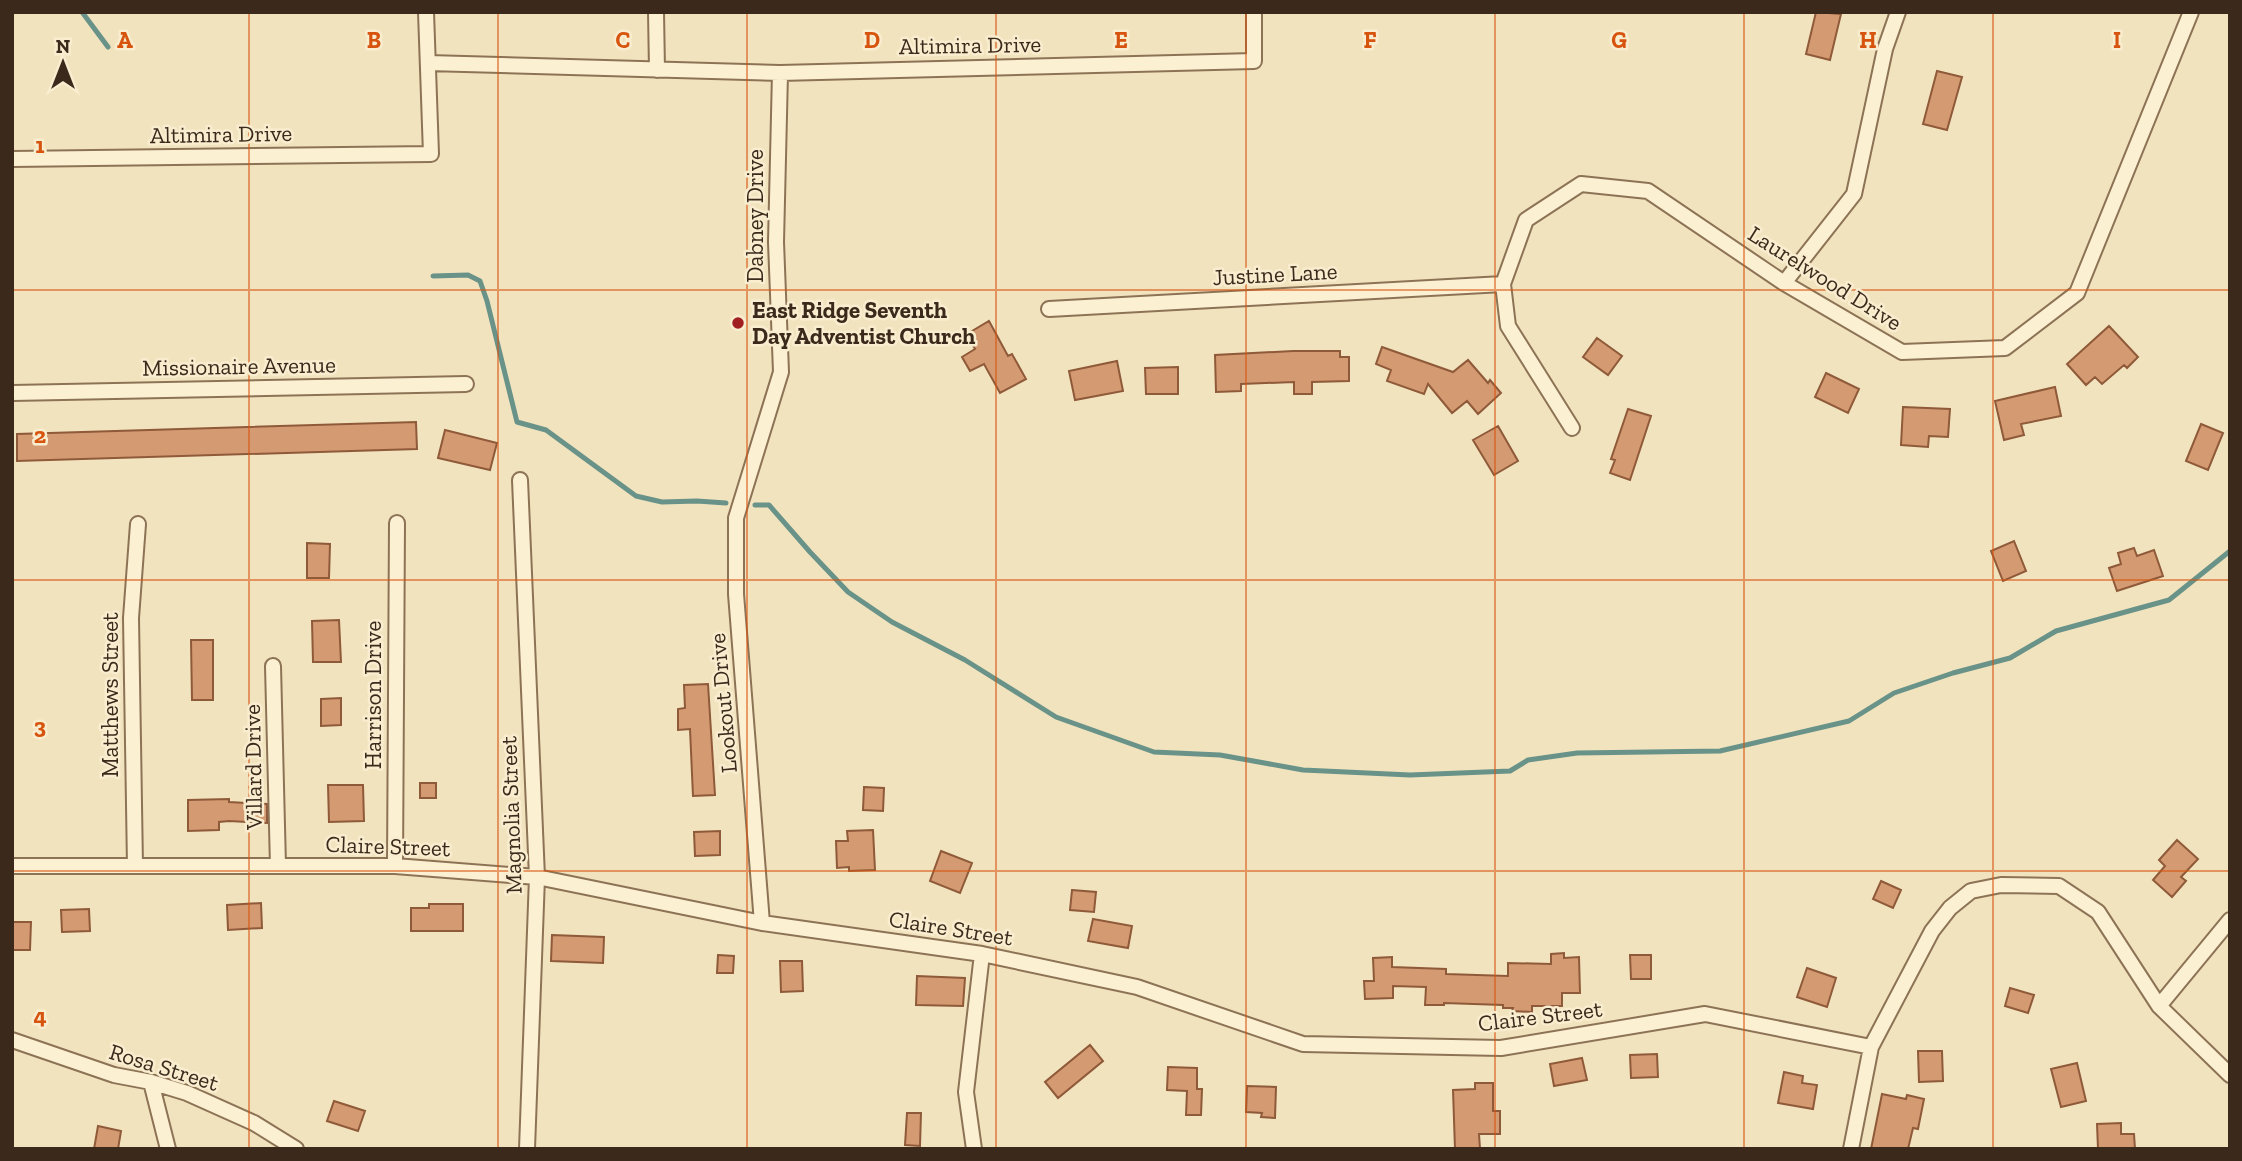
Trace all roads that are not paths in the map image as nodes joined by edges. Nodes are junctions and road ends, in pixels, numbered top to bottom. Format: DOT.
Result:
graph roads {
  1 [pos="426,12"];
  2 [pos="656,12"];
  3 [pos="1254,12"];
  4 [pos="1898,12"];
  5 [pos="2191,12"];
  6 [pos="428,62"];
  7 [pos="657,70"];
  8 [pos="780,73"];
  9 [pos="12,159"];
  10 [pos="1784,283"];
  11 [pos="1503,284"];
  12 [pos="1049,309"];
  13 [pos="466,384"];
  14 [pos="12,393"];
  15 [pos="1572,428"];
  16 [pos="520,480"];
  17 [pos="747,480"];
  18 [pos="397,523"];
  19 [pos="138,524"];
  20 [pos="273,666"];
  21 [pos="12,866"];
  22 [pos="135,866"];
  23 [pos="278,866"];
  24 [pos="395,866"];
  25 [pos="537,877"];
  26 [pos="2230,919"];
  27 [pos="762,923"];
  28 [pos="982,954"];
  29 [pos="2159,1006"];
  30 [pos="12,1040"];
  31 [pos="1871,1047"];
  32 [pos="2230,1075"];
  33 [pos="151,1082"];
  34 [pos="168,1149"];
  35 [pos="296,1149"];
  36 [pos="527,1149"];
  37 [pos="974,1149"];
  38 [pos="1851,1149"];
  1 -- 6 [label="street"];
  2 -- 7 [label="street"];
  3 -- 8 [label="street, Altimira Drive"];
  4 -- 10 [label="street"];
  5 -- 10 [label="street, Laurelwood Drive"];
  6 -- 7 [label="street, Altimira Drive"];
  6 -- 9 [label="street, Altimira Drive"];
  7 -- 8 [label="street, Altimira Drive"];
  8 -- 17 [label="street, Dabney Drive"];
  10 -- 11 [label="street, Laurelwood Drive"];
  11 -- 12 [label="street, Justine Lane"];
  11 -- 15 [label="street, Laurelwood Drive"];
  13 -- 14 [label="street, Missionaire Avenue"];
  16 -- 25 [label="street, Magnolia Street"];
  17 -- 27 [label="street, Lookout Drive"];
  18 -- 24 [label="street, Harrison Drive"];
  19 -- 22 [label="street, Matthews Street"];
  20 -- 23 [label="street, Villard Drive"];
  21 -- 22 [label="street, Claire Street"];
  22 -- 23 [label="street, Claire Street"];
  23 -- 24 [label="street, Claire Street"];
  24 -- 25 [label="street, Claire Street"];
  25 -- 27 [label="street, Claire Street"];
  25 -- 36 [label="street, Magnolia Street"];
  26 -- 29 [label="street"];
  27 -- 28 [label="street, Claire Street"];
  28 -- 31 [label="street, Claire Street"];
  28 -- 37 [label="street"];
  29 -- 31 [label="street"];
  29 -- 32 [label="street"];
  30 -- 33 [label="street, Rosa Street"];
  31 -- 38 [label="street"];
  33 -- 34 [label="street"];
  33 -- 35 [label="street, Rosa Street"];
}
